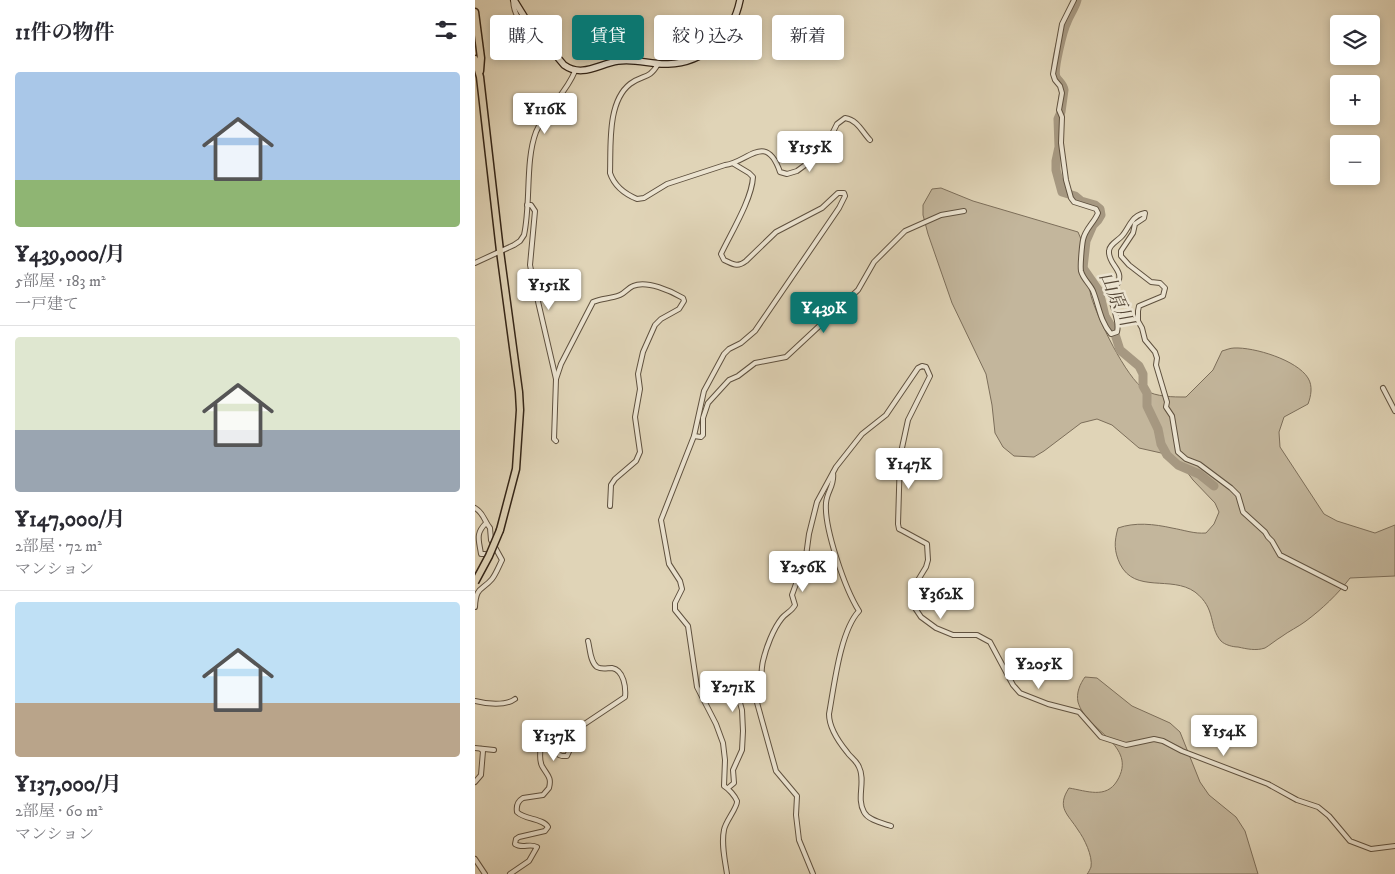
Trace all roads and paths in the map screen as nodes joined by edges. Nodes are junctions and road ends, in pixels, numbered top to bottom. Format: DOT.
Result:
graph roads {
  1 [pos="514,0"];
  2 [pos="740,0"];
  3 [pos="1074,0"];
  4 [pos="475,12"];
  5 [pos="475,59"];
  6 [pos="658,64"];
  7 [pos="575,71"];
  8 [pos="479,77"];
  9 [pos="870,140"];
  10 [pos="734,164"];
  11 [pos="527,205"];
  12 [pos="964,211"];
  13 [pos="500,251"];
  14 [pos="475,263"];
  15 [pos="556,379"];
  16 [pos="1383,388"];
  17 [pos="1395,411"];
  18 [pos="695,436"];
  19 [pos="556,441"];
  20 [pos="833,473"];
  21 [pos="610,506"];
  22 [pos="475,508"];
  23 [pos="486,523"];
  24 [pos="485,554"];
  25 [pos="475,582"];
  26 [pos="1345,588"];
  27 [pos="475,607"];
  28 [pos="589,641"];
  29 [pos="515,699"];
  30 [pos="756,699"];
  31 [pos="475,701"];
  32 [pos="475,748"];
  33 [pos="481,749"];
  34 [pos="494,750"];
  35 [pos="475,782"];
  36 [pos="728,788"];
  37 [pos="891,826"];
  38 [pos="1395,846"];
  39 [pos="475,859"];
  40 [pos="485,874"];
  41 [pos="510,874"];
  42 [pos="727,874"];
  43 [pos="813,874"];
  1 -- 7 [label="street"];
  2 -- 6 [label="street"];
  3 -- 26 [label="street"];
  4 -- 8 [label="main road"];
  5 -- 8 [label="main road"];
  6 -- 7 [label="street"];
  6 -- 10 [label="street"];
  7 -- 11 [label="street"];
  8 -- 13 [label="main road"];
  9 -- 10 [label="street"];
  10 -- 18 [label="street"];
  11 -- 13 [label="street"];
  11 -- 15 [label="street"];
  12 -- 18 [label="street"];
  13 -- 14 [label="street"];
  13 -- 25 [label="main road, bridge"];
  15 -- 19 [label="street"];
  15 -- 21 [label="street"];
  16 -- 17 [label="street"];
  18 -- 36 [label="street"];
  20 -- 30 [label="street"];
  20 -- 37 [label="street"];
  20 -- 38 [label="street"];
  22 -- 23 [label="street"];
  23 -- 24 [label="street"];
  23 -- 27 [label="street"];
  28 -- 41 [label="street"];
  29 -- 31 [label="street"];
  30 -- 36 [label="street"];
  30 -- 43 [label="street"];
  32 -- 33 [label="street"];
  33 -- 34 [label="street"];
  33 -- 35 [label="street"];
  36 -- 42 [label="street"];
  39 -- 40 [label="street"];
}
